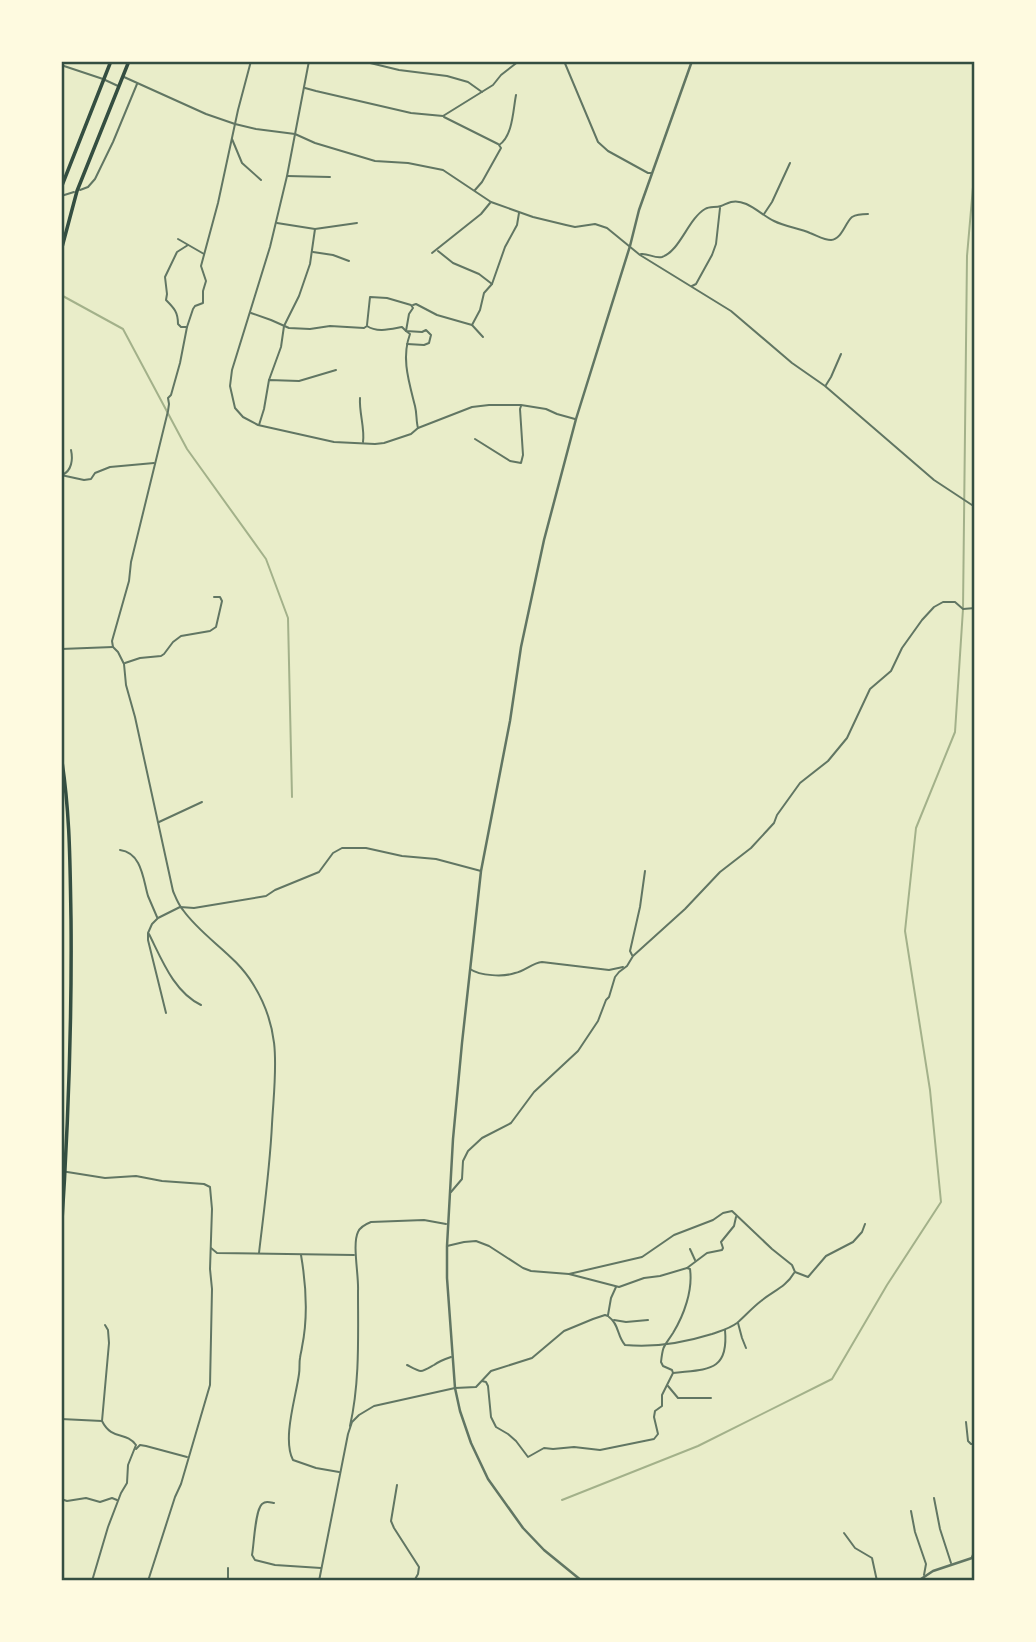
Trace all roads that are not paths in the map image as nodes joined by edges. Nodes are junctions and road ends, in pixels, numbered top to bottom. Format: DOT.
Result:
graph roads {
  1 [pos="111,61"];
  2 [pos="129,61"];
  3 [pos="251,61"];
  4 [pos="309,61"];
  5 [pos="362,61"];
  6 [pos="520,61"];
  7 [pos="564,61"];
  8 [pos="692,61"];
  9 [pos="61,65"];
  10 [pos="123,76"];
  11 [pos="103,79"];
  12 [pos="137,83"];
  13 [pos="119,86"];
  14 [pos="305,87"];
  15 [pos="482,93"];
  16 [pos="516,95"];
  17 [pos="443,116"];
  18 [pos="234,124"];
  19 [pos="295,134"];
  20 [pos="232,138"];
  21 [pos="499,145"];
  22 [pos="790,163"];
  23 [pos="652,172"];
  24 [pos="287,176"];
  25 [pos="331,177"];
  26 [pos="261,180"];
  27 [pos="61,188"];
  28 [pos="77,191"];
  29 [pos="474,191"];
  30 [pos="61,195"];
  31 [pos="491,202"];
  32 [pos="720,206"];
  33 [pos="519,212"];
  34 [pos="763,214"];
  35 [pos="868,214"];
  36 [pos="276,222"];
  37 [pos="357,223"];
  38 [pos="315,229"];
  39 [pos="178,239"];
  40 [pos="188,245"];
  41 [pos="630,246"];
  42 [pos="437,250"];
  43 [pos="61,251"];
  44 [pos="313,252"];
  45 [pos="432,253"];
  46 [pos="205,255"];
  47 [pos="640,255"];
  48 [pos="349,261"];
  49 [pos="492,284"];
  50 [pos="691,286"];
  51 [pos="411,305"];
  52 [pos="250,313"];
  53 [pos="284,326"];
  54 [pos="367,326"];
  55 [pos="472,326"];
  56 [pos="187,327"];
  57 [pos="406,331"];
  58 [pos="483,337"];
  59 [pos="407,344"];
  60 [pos="841,355"];
  61 [pos="336,370"];
  62 [pos="269,380"];
  63 [pos="825,386"];
  64 [pos="359,398"];
  65 [pos="521,405"];
  66 [pos="576,419"];
  67 [pos="258,425"];
  68 [pos="418,428"];
  69 [pos="474,439"];
  70 [pos="363,443"];
  71 [pos="71,450"];
  72 [pos="155,463"];
  73 [pos="975,506"];
  74 [pos="214,597"];
  75 [pos="975,608"];
  76 [pos="113,647"];
  77 [pos="61,649"];
  78 [pos="124,664"];
  79 [pos="61,755"];
  80 [pos="202,802"];
  81 [pos="158,822"];
  82 [pos="120,850"];
  83 [pos="481,871"];
  84 [pos="645,871"];
  85 [pos="180,907"];
  86 [pos="158,918"];
  87 [pos="148,933"];
  88 [pos="633,956"];
  89 [pos="624,967"];
  90 [pos="470,969"];
  91 [pos="201,1005"];
  92 [pos="166,1013"];
  93 [pos="63,1171"];
  94 [pos="450,1192"];
  95 [pos="736,1216"];
  96 [pos="448,1224"];
  97 [pos="865,1224"];
  98 [pos="61,1237"];
  99 [pos="447,1246"];
  100 [pos="210,1248"];
  101 [pos="690,1249"];
  102 [pos="259,1252"];
  103 [pos="217,1253"];
  104 [pos="301,1255"];
  105 [pos="355,1255"];
  106 [pos="211,1258"];
  107 [pos="695,1261"];
  108 [pos="687,1268"];
  109 [pos="795,1272"];
  110 [pos="569,1274"];
  111 [pos="616,1287"];
  112 [pos="608,1316"];
  113 [pos="613,1319"];
  114 [pos="648,1320"];
  115 [pos="738,1322"];
  116 [pos="105,1325"];
  117 [pos="725,1329"];
  118 [pos="663,1345"];
  119 [pos="746,1348"];
  120 [pos="452,1356"];
  121 [pos="407,1365"];
  122 [pos="673,1373"];
  123 [pos="481,1380"];
  124 [pos="668,1385"];
  125 [pos="455,1388"];
  126 [pos="711,1398"];
  127 [pos="61,1419"];
  128 [pos="102,1421"];
  129 [pos="966,1422"];
  130 [pos="348,1434"];
  131 [pos="975,1444"];
  132 [pos="135,1449"];
  133 [pos="188,1458"];
  134 [pos="340,1472"];
  135 [pos="397,1485"];
  136 [pos="934,1498"];
  137 [pos="62,1499"];
  138 [pos="118,1500"];
  139 [pos="274,1503"];
  140 [pos="911,1511"];
  141 [pos="844,1533"];
  142 [pos="61,1549"];
  143 [pos="975,1549"];
  144 [pos="973,1558"];
  145 [pos="952,1564"];
  146 [pos="228,1568"];
  147 [pos="322,1568"];
  148 [pos="924,1576"];
  149 [pos="92,1581"];
  150 [pos="148,1581"];
  151 [pos="228,1581"];
  152 [pos="319,1581"];
  153 [pos="414,1581"];
  154 [pos="582,1581"];
  155 [pos="877,1581"];
  156 [pos="918,1581"];
  1 -- 11 [label="highway"];
  2 -- 10 [label="highway"];
  3 -- 18 [label="street"];
  4 -- 14 [label="street"];
  5 -- 15 [label="street"];
  6 -- 15 [label="street"];
  7 -- 23 [label="street"];
  8 -- 23 [label="street"];
  9 -- 11 [label="street"];
  10 -- 12 [label="street"];
  10 -- 13 [label="highway"];
  11 -- 13 [label="street"];
  11 -- 27 [label="highway"];
  12 -- 18 [label="street"];
  12 -- 28 [label="street"];
  13 -- 28 [label="highway"];
  14 -- 17 [label="street"];
  14 -- 19 [label="street"];
  15 -- 17 [label="street"];
  16 -- 21 [label="street"];
  17 -- 21 [label="street"];
  18 -- 19 [label="street"];
  18 -- 20 [label="street"];
  19 -- 24 [label="street"];
  19 -- 29 [label="street"];
  20 -- 26 [label="street"];
  20 -- 46 [label="street"];
  21 -- 29 [label="street"];
  22 -- 34 [label="street"];
  23 -- 41 [label="street"];
  24 -- 25 [label="street"];
  24 -- 36 [label="street"];
  28 -- 30 [label="street"];
  28 -- 43 [label="highway"];
  29 -- 31 [label="street"];
  31 -- 33 [label="street"];
  31 -- 42 [label="street"];
  32 -- 34 [label="street"];
  32 -- 47 [label="street"];
  32 -- 50 [label="street"];
  33 -- 41 [label="street"];
  33 -- 49 [label="street"];
  34 -- 35 [label="street"];
  36 -- 38 [label="street"];
  36 -- 52 [label="street"];
  37 -- 38 [label="street"];
  38 -- 44 [label="street"];
  39 -- 40 [label="street"];
  40 -- 46 [label="street"];
  40 -- 56 [label="street"];
  41 -- 47 [label="street"];
  41 -- 66 [label="street"];
  42 -- 45 [label="street"];
  42 -- 49 [label="street"];
  44 -- 48 [label="street"];
  44 -- 53 [label="street"];
  46 -- 56 [label="street"];
  47 -- 50 [label="street"];
  49 -- 55 [label="street"];
  50 -- 63 [label="street"];
  51 -- 54 [label="street"];
  51 -- 55 [label="street"];
  51 -- 57 [label="street"];
  52 -- 53 [label="street"];
  52 -- 67 [label="street"];
  53 -- 54 [label="street"];
  53 -- 62 [label="street"];
  54 -- 57 [label="street"];
  55 -- 58 [label="street"];
  56 -- 72 [label="street"];
  57 -- 59 [label="street"];
  57 -- 59 [label="street"];
  59 -- 68 [label="street"];
  60 -- 63 [label="street"];
  61 -- 62 [label="street"];
  62 -- 67 [label="street"];
  63 -- 73 [label="street"];
  64 -- 70 [label="street"];
  65 -- 66 [label="street"];
  65 -- 68 [label="street"];
  65 -- 69 [label="street"];
  66 -- 83 [label="street"];
  67 -- 70 [label="street"];
  68 -- 70 [label="street"];
  71 -- 72 [label="street"];
  72 -- 76 [label="street"];
  74 -- 78 [label="street"];
  75 -- 88 [label="street"];
  76 -- 77 [label="street"];
  76 -- 78 [label="street"];
  78 -- 81 [label="street"];
  79 -- 93 [label="highway"];
  80 -- 81 [label="street"];
  81 -- 85 [label="street"];
  82 -- 86 [label="street"];
  83 -- 85 [label="street"];
  83 -- 90 [label="street"];
  84 -- 88 [label="street"];
  85 -- 86 [label="street"];
  85 -- 102 [label="street"];
  86 -- 87 [label="street"];
  87 -- 91 [label="street"];
  87 -- 92 [label="street"];
  88 -- 89 [label="street"];
  89 -- 90 [label="street"];
  89 -- 94 [label="street"];
  90 -- 94 [label="street"];
  93 -- 98 [label="highway"];
  93 -- 100 [label="street"];
  94 -- 96 [label="street"];
  95 -- 107 [label="street"];
  95 -- 109 [label="street"];
  95 -- 110 [label="street"];
  96 -- 99 [label="street"];
  96 -- 105 [label="street"];
  97 -- 109 [label="street"];
  99 -- 110 [label="street"];
  99 -- 120 [label="street"];
  100 -- 103 [label="street"];
  100 -- 106 [label="street"];
  101 -- 107 [label="street"];
  102 -- 103 [label="street"];
  102 -- 104 [label="street"];
  103 -- 106 [label="street"];
  104 -- 105 [label="street"];
  104 -- 134 [label="street"];
  105 -- 130 [label="street"];
  106 -- 133 [label="street"];
  107 -- 108 [label="street"];
  108 -- 111 [label="street"];
  108 -- 118 [label="street"];
  109 -- 115 [label="street"];
  110 -- 111 [label="street"];
  111 -- 112 [label="street"];
  112 -- 113 [label="street"];
  112 -- 123 [label="street"];
  113 -- 114 [label="street"];
  113 -- 118 [label="street"];
  115 -- 117 [label="street"];
  115 -- 119 [label="street"];
  116 -- 128 [label="street"];
  117 -- 118 [label="street"];
  117 -- 122 [label="street"];
  118 -- 122 [label="street"];
  120 -- 121 [label="street"];
  120 -- 125 [label="street"];
  122 -- 124 [label="street"];
  123 -- 124 [label="street"];
  123 -- 125 [label="street"];
  124 -- 126 [label="street"];
  125 -- 130 [label="street"];
  125 -- 154 [label="street"];
  127 -- 128 [label="street"];
  128 -- 132 [label="street"];
  129 -- 131 [label="street"];
  130 -- 134 [label="street"];
  132 -- 133 [label="street"];
  132 -- 138 [label="street"];
  133 -- 150 [label="street"];
  134 -- 147 [label="street"];
  135 -- 153 [label="street"];
  136 -- 145 [label="street"];
  137 -- 138 [label="street"];
  137 -- 142 [label="street"];
  138 -- 149 [label="street"];
  139 -- 147 [label="street"];
  140 -- 148 [label="street"];
  141 -- 155 [label="street"];
  143 -- 144 [label="street"];
  144 -- 145 [label="street"];
  145 -- 148 [label="street"];
  146 -- 151 [label="street"];
  147 -- 152 [label="street"];
  148 -- 156 [label="street"];
}
